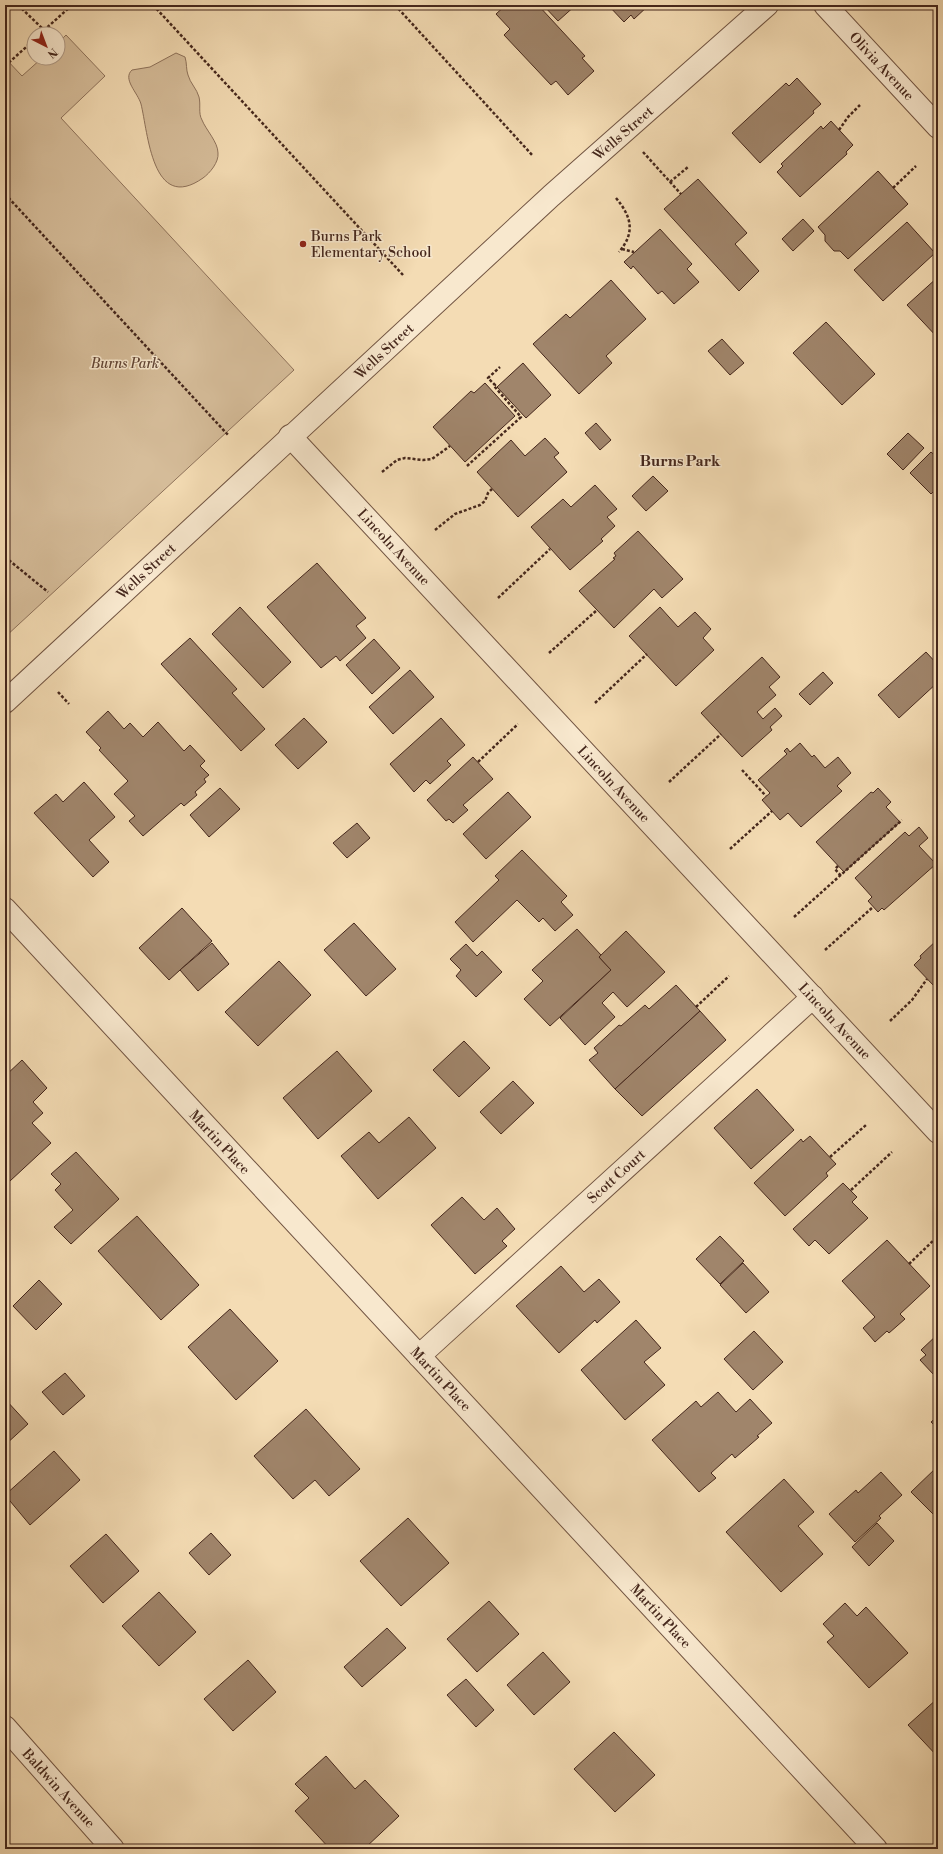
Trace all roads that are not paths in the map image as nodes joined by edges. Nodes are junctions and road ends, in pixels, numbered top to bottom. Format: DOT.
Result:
graph roads {
  1 [pos="767,5"];
  2 [pos="825,5"];
  3 [pos="938,127"];
  4 [pos="290,436"];
  5 [pos="5,702"];
  6 [pos="5,909"];
  7 [pos="813,997"];
  8 [pos="938,1132"];
  9 [pos="419,1356"];
  10 [pos="5,1727"];
  11 [pos="113,1849"];
  12 [pos="876,1849"];
  1 -- 4 [label="street, Wells Street"];
  2 -- 3 [label="street, Olivia Avenue"];
  4 -- 5 [label="street, Wells Street"];
  4 -- 7 [label="street, Lincoln Avenue"];
  6 -- 9 [label="street, Martin Place"];
  7 -- 8 [label="street, Lincoln Avenue"];
  7 -- 9 [label="street, Scott Court"];
  9 -- 12 [label="street, Martin Place"];
  10 -- 11 [label="street, Baldwin Avenue"];
}
